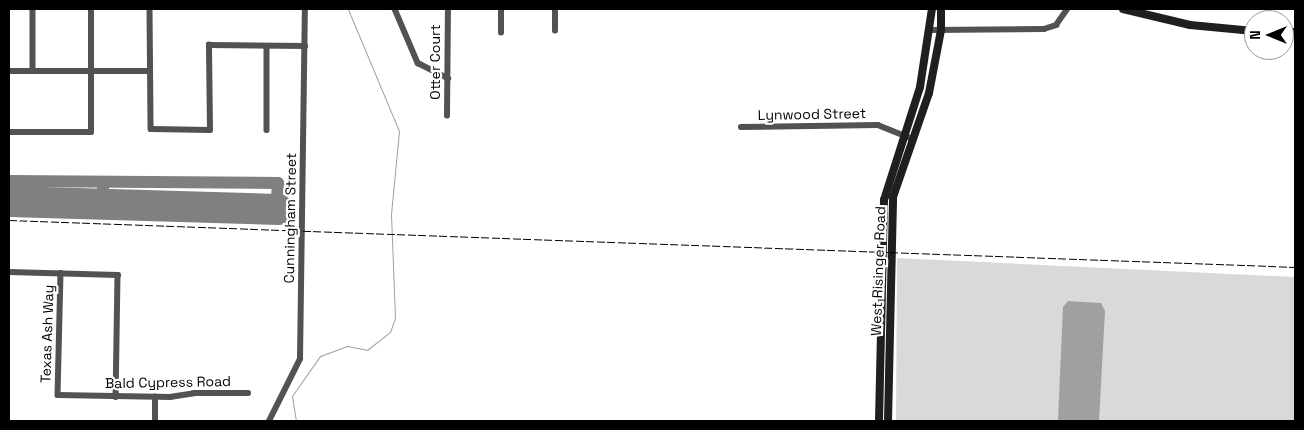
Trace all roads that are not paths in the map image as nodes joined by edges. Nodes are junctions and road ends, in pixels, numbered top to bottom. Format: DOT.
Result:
graph roads {
  1 [pos="33,9"];
  2 [pos="91,9"];
  3 [pos="150,9"];
  4 [pos="305,9"];
  5 [pos="395,9"];
  6 [pos="448,9"];
  7 [pos="501,9"];
  8 [pos="555,9"];
  9 [pos="932,9"];
  10 [pos="940,9"];
  11 [pos="1066,9"];
  12 [pos="1123,9"];
  13 [pos="932,30"];
  14 [pos="941,30"];
  15 [pos="1244,30"];
  16 [pos="555,31"];
  17 [pos="501,33"];
  18 [pos="267,46"];
  19 [pos="305,46"];
  20 [pos="9,71"];
  21 [pos="33,71"];
  22 [pos="150,71"];
  23 [pos="91,72"];
  24 [pos="448,78"];
  25 [pos="447,116"];
  26 [pos="741,127"];
  27 [pos="267,130"];
  28 [pos="9,132"];
  29 [pos="903,135"];
  30 [pos="911,138"];
  31 [pos="9,272"];
  32 [pos="61,273"];
  33 [pos="879,384"];
  34 [pos="248,393"];
  35 [pos="58,395"];
  36 [pos="116,397"];
  37 [pos="155,397"];
  38 [pos="155,421"];
  39 [pos="270,421"];
  40 [pos="879,421"];
  41 [pos="887,421"];
  1 -- 21 [label="street"];
  2 -- 23 [label="street"];
  3 -- 22 [label="street"];
  4 -- 19 [label="street, Cunningham Street"];
  5 -- 24 [label="street"];
  6 -- 24 [label="street, Otter Court"];
  7 -- 17 [label="street"];
  8 -- 16 [label="street"];
  9 -- 13 [label="main road, West Risinger Road"];
  10 -- 14 [label="main road, West Risinger Road"];
  11 -- 14 [label="street"];
  12 -- 15 [label="main road"];
  13 -- 14 [label="street"];
  13 -- 29 [label="main road, West Risinger Road"];
  14 -- 30 [label="main road, West Risinger Road"];
  18 -- 19 [label="street"];
  18 -- 22 [label="street"];
  18 -- 27 [label="street"];
  19 -- 39 [label="street, Cunningham Street"];
  20 -- 21 [label="street"];
  21 -- 23 [label="street"];
  22 -- 23 [label="street"];
  23 -- 28 [label="street"];
  24 -- 25 [label="street, Otter Court"];
  26 -- 29 [label="street, Lynwood Street"];
  29 -- 30 [label="street, Lynwood Street"];
  29 -- 33 [label="main road, West Risinger Road"];
  30 -- 41 [label="main road, West Risinger Road"];
  31 -- 32 [label="street"];
  32 -- 35 [label="street, Texas Ash Way"];
  32 -- 36 [label="street"];
  33 -- 40 [label="main road, West Risinger Road"];
  33 -- 41 [label="main road"];
  34 -- 37 [label="street, Bald Cypress Road"];
  35 -- 36 [label="street, Bald Cypress Road"];
  36 -- 37 [label="street, Bald Cypress Road"];
  37 -- 38 [label="street"];
}
